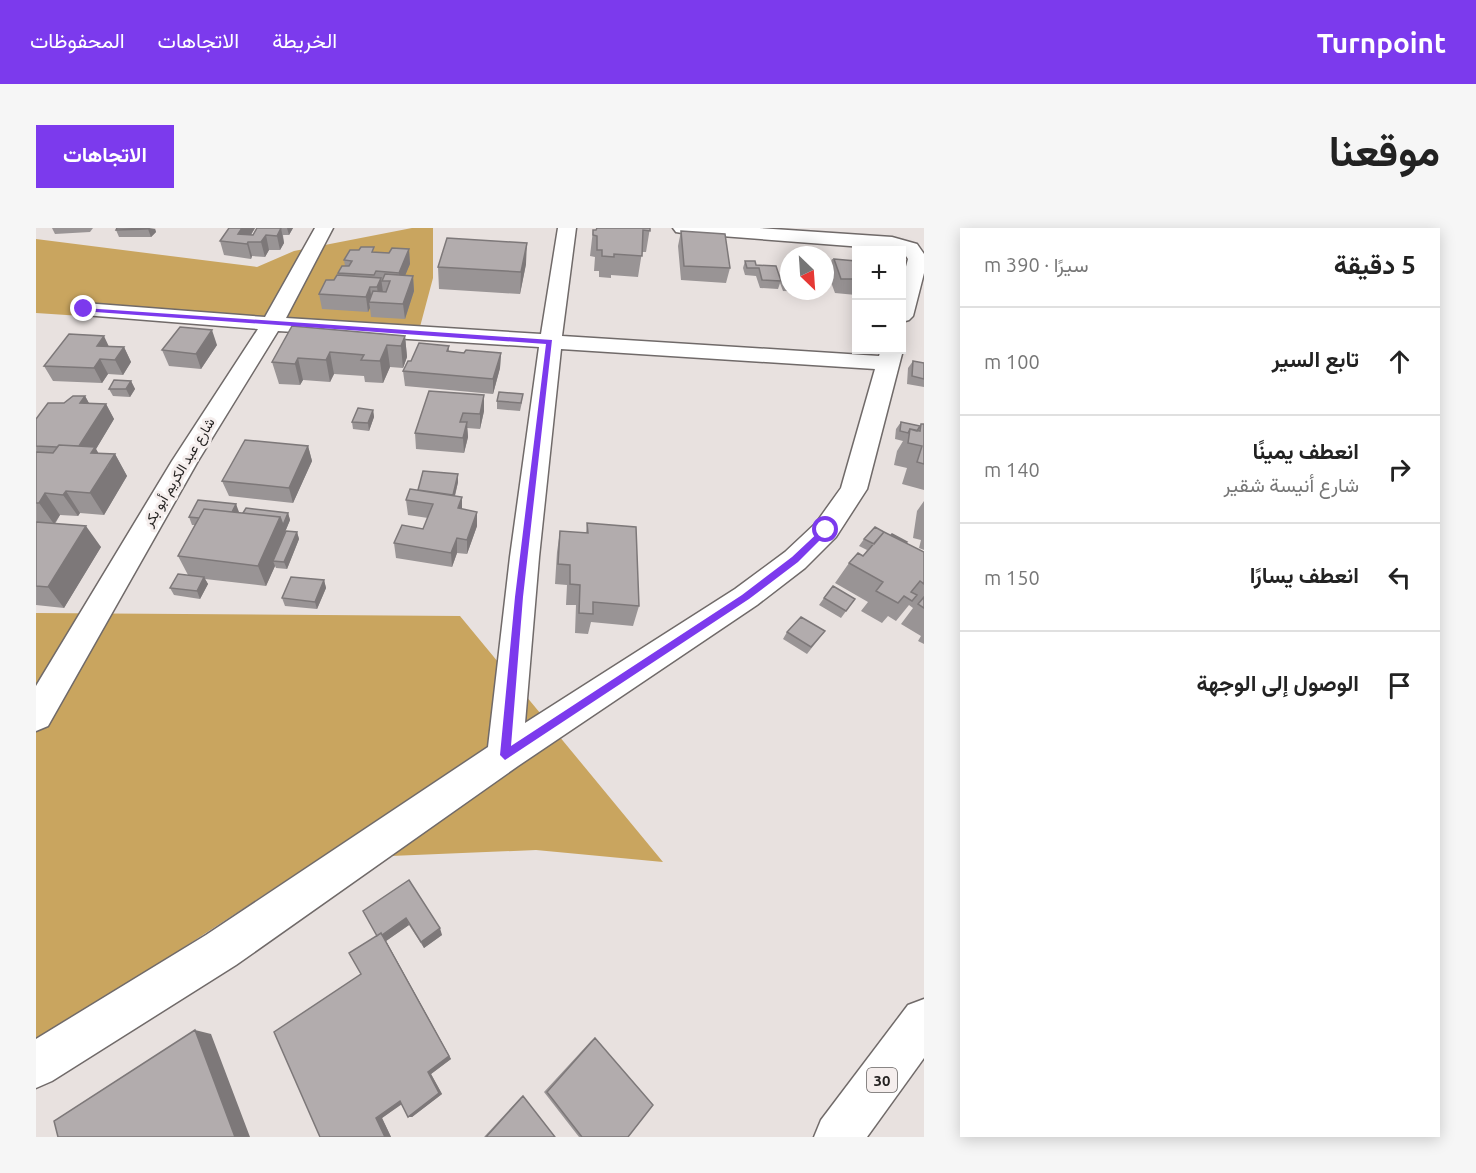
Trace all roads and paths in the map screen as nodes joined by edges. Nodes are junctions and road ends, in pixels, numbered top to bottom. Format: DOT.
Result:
graph roads {
  1 [pos="324,228"];
  2 [pos="567,228"];
  3 [pos="682,228"];
  4 [pos="906,302"];
  5 [pos="84,309"];
  6 [pos="272,324"];
  7 [pos="550,342"];
  8 [pos="890,356"];
  9 [pos="36,716"];
  10 [pos="505,755"];
  11 [pos="924,1021"];
  12 [pos="36,1065"];
  13 [pos="838,1137"];
  1 -- 6 [label="street, شارع عبد الكريم أبو بكر"];
  2 -- 7 [label="street"];
  3 -- 4 [label="street"];
  5 -- 6 [label="street"];
  6 -- 7 [label="street"];
  6 -- 9 [label="street, شارع عبد الكريم أبو بكر"];
  7 -- 8 [label="street"];
  7 -- 10 [label="street"];
  8 -- 10 [label="street"];
  10 -- 12 [label="street"];
  11 -- 13 [label="street, 30"];
}
